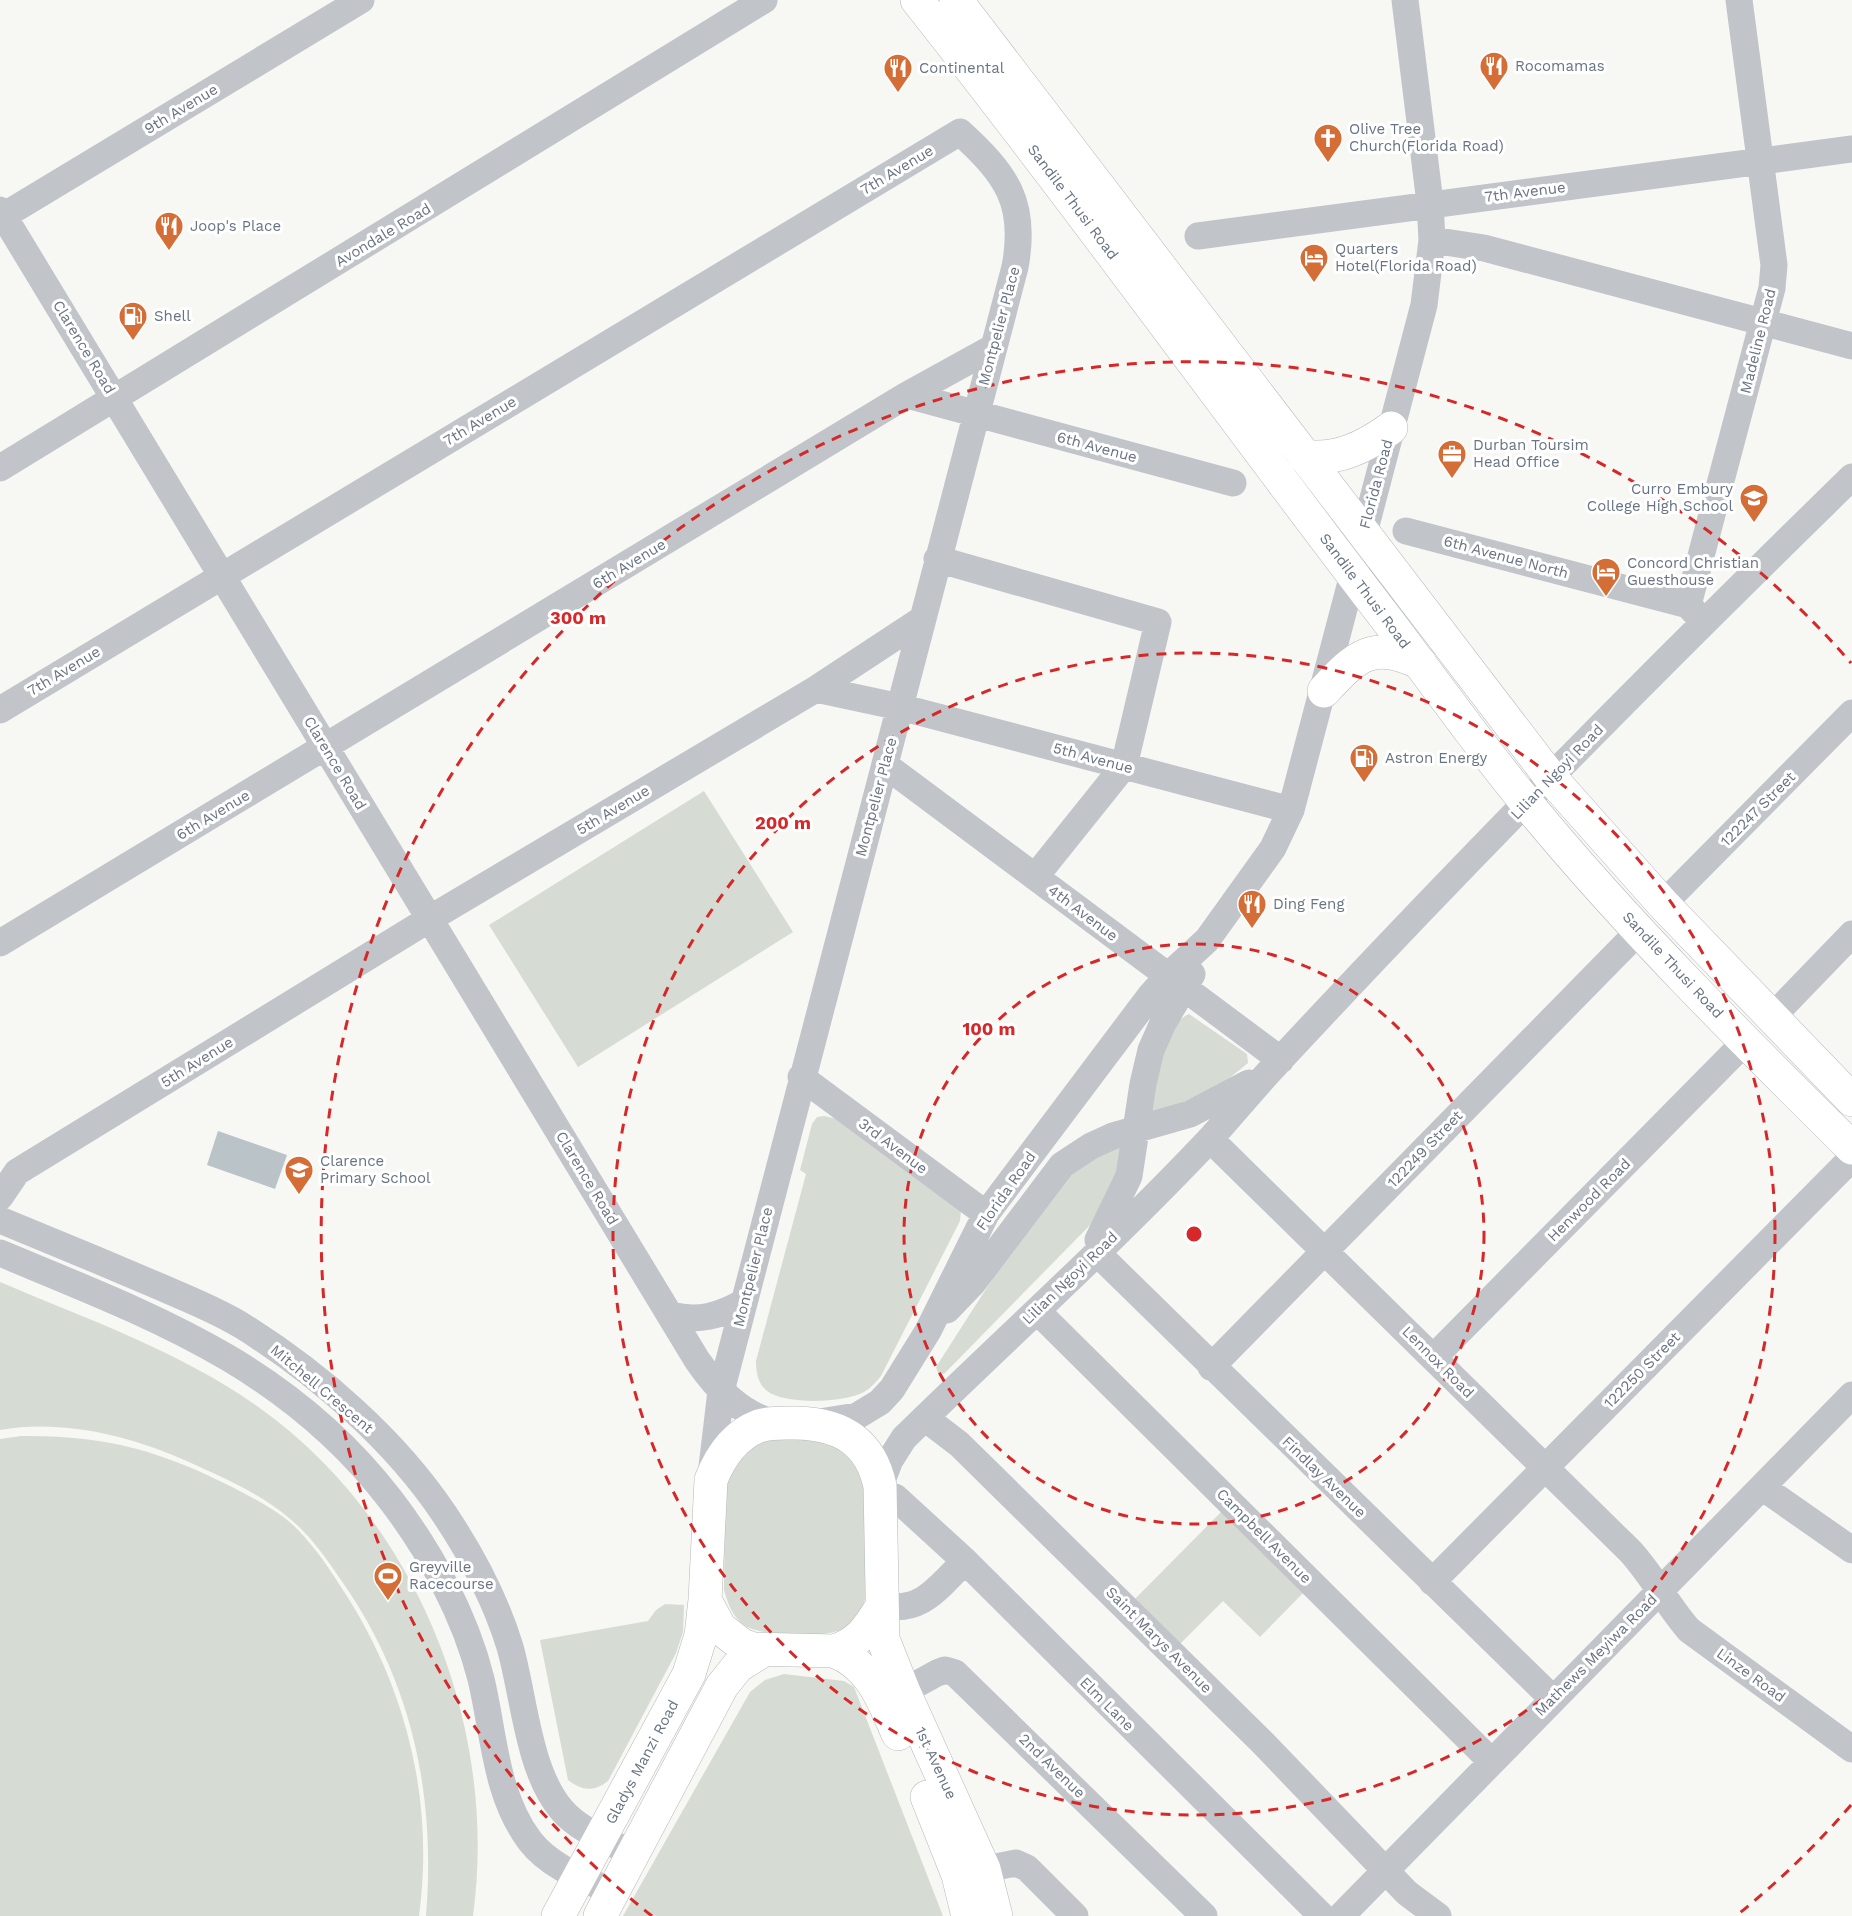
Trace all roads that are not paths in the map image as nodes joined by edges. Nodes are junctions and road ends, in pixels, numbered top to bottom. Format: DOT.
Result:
graph roads {
  1 [pos="361,0"];
  2 [pos="764,0"];
  3 [pos="916,0"];
  4 [pos="956,0"];
  5 [pos="971,0"];
  6 [pos="1405,0"];
  7 [pos="1739,0"];
  8 [pos="1005,66"];
  9 [pos="960,132"];
  10 [pos="1852,149"];
  11 [pos="1762,161"];
  12 [pos="1430,203"];
  13 [pos="1,214"];
  14 [pos="1198,236"];
  15 [pos="1432,240"];
  16 [pos="1765,322"];
  17 [pos="1852,346"];
  18 [pos="994,347"];
  19 [pos="907,395"];
  20 [pos="114,397"];
  21 [pos="975,414"];
  22 [pos="1391,428"];
  23 [pos="1304,456"];
  24 [pos="0,468"];
  25 [pos="1852,477"];
  26 [pos="1233,483"];
  27 [pos="1406,531"];
  28 [pos="1363,532"];
  29 [pos="937,559"];
  30 [pos="1353,575"];
  31 [pos="223,576"];
  32 [pos="1696,614"];
  33 [pos="921,620"];
  34 [pos="1420,663"];
  35 [pos="816,689"];
  36 [pos="1324,691"];
  37 [pos="900,707"];
  38 [pos="0,710"];
  39 [pos="1852,713"];
  40 [pos="325,747"];
  41 [pos="885,765"];
  42 [pos="1124,766"];
  43 [pos="1551,778"];
  44 [pos="1527,803"];
  45 [pos="1291,810"];
  46 [pos="1035,877"];
  47 [pos="1663,904"];
  48 [pos="431,918"];
  49 [pos="1640,930"];
  50 [pos="1852,934"];
  51 [pos="0,943"];
  52 [pos="1177,982"];
  53 [pos="1772,1017"];
  54 [pos="1745,1042"];
  55 [pos="1274,1066"];
  56 [pos="801,1077"];
  57 [pos="1852,1100"];
  58 [pos="1136,1130"];
  59 [pos="1210,1139"];
  60 [pos="1852,1148"];
  61 [pos="1852,1158"];
  62 [pos="0,1197"];
  63 [pos="986,1214"];
  64 [pos="0,1220"];
  65 [pos="1325,1251"];
  66 [pos="0,1253"];
  67 [pos="1090,1259"];
  68 [pos="744,1302"];
  69 [pos="1037,1311"];
  70 [pos="671,1315"];
  71 [pos="928,1331"];
  72 [pos="1433,1358"];
  73 [pos="1211,1367"];
  74 [pos="721,1391"];
  75 [pos="1852,1395"];
  76 [pos="925,1418"];
  77 [pos="774,1423"];
  78 [pos="809,1424"];
  79 [pos="1546,1468"];
  80 [pos="419,1480"];
  81 [pos="711,1480"];
  82 [pos="1762,1487"];
  83 [pos="880,1489"];
  84 [pos="390,1500"];
  85 [pos="1852,1550"];
  86 [pos="964,1561"];
  87 [pos="1432,1582"];
  88 [pos="1661,1591"];
  89 [pos="705,1600"];
  90 [pos="881,1607"];
  91 [pos="762,1651"];
  92 [pos="834,1651"];
  93 [pos="522,1694"];
  94 [pos="894,1697"];
  95 [pos="1553,1699"];
  96 [pos="486,1701"];
  97 [pos="1852,1749"];
  98 [pos="1492,1761"];
  99 [pos="602,1837"];
  100 [pos="634,1854"];
  101 [pos="1386,1869"];
  102 [pos="971,1872"];
  103 [pos="580,1877"];
  104 [pos="607,1904"];
  105 [pos="558,1916"];
  106 [pos="968,1916"];
  107 [pos="996,1916"];
  108 [pos="1075,1916"];
  109 [pos="1203,1916"];
  110 [pos="1322,1916"];
  111 [pos="1341,1916"];
  112 [pos="1438,1916"];
  1 -- 13 [label="street, 9th Avenue"];
  2 -- 20 [label="street, Avondale Road"];
  3 -- 30 [label="main road, Sandile Thusi Road"];
  4 -- 8 [label="main road, Sandile Thusi Road"];
  5 -- 8 [label="main road"];
  6 -- 12 [label="street, Florida Road"];
  7 -- 11 [label="street, Madeline Road"];
  8 -- 23 [label="main road, Sandile Thusi Road"];
  9 -- 18 [label="street, Montpelier Place"];
  9 -- 31 [label="street, 7th Avenue"];
  10 -- 11 [label="street, 7th Avenue"];
  11 -- 12 [label="street, 7th Avenue"];
  11 -- 16 [label="street, Madeline Road"];
  12 -- 14 [label="street, 7th Avenue"];
  12 -- 15 [label="street, Florida Road"];
  13 -- 20 [label="street, Clarence Road"];
  15 -- 16 [label="street"];
  15 -- 22 [label="street, Florida Road"];
  16 -- 17 [label="street"];
  16 -- 32 [label="street, Madeline Road"];
  18 -- 19 [label="street"];
  18 -- 21 [label="street, Montpelier Place"];
  19 -- 21 [label="street, 6th Avenue"];
  19 -- 40 [label="street, 6th Avenue"];
  20 -- 24 [label="street, Avondale Road"];
  20 -- 31 [label="street, Clarence Road"];
  21 -- 26 [label="street, 6th Avenue"];
  21 -- 29 [label="street, Montpelier Place"];
  22 -- 23 [label="main road"];
  22 -- 28 [label="street, Florida Road"];
  23 -- 28 [label="main road, Sandile Thusi Road"];
  25 -- 32 [label="street, Lilian Ngoyi Road"];
  27 -- 32 [label="street, 6th Avenue North"];
  28 -- 30 [label="street, Florida Road"];
  28 -- 43 [label="main road, Sandile Thusi Road"];
  29 -- 33 [label="street, Montpelier Place"];
  29 -- 42 [label="street"];
  30 -- 34 [label="main road, Sandile Thusi Road"];
  30 -- 36 [label="street, Florida Road"];
  31 -- 38 [label="street, 7th Avenue"];
  31 -- 40 [label="street, Clarence Road"];
  32 -- 43 [label="street, Lilian Ngoyi Road"];
  33 -- 35 [label="street"];
  33 -- 37 [label="street, Montpelier Place"];
  34 -- 36 [label="main road"];
  34 -- 44 [label="main road, Sandile Thusi Road"];
  35 -- 37 [label="street, 5th Avenue"];
  35 -- 48 [label="street, 5th Avenue"];
  36 -- 45 [label="street, Florida Road"];
  37 -- 41 [label="street, Montpelier Place"];
  37 -- 42 [label="street, 5th Avenue"];
  39 -- 47 [label="street, 122247 Street"];
  40 -- 48 [label="street, Clarence Road"];
  40 -- 51 [label="street, 6th Avenue"];
  41 -- 46 [label="street, 4th Avenue"];
  41 -- 56 [label="street, Montpelier Place"];
  42 -- 45 [label="street, 5th Avenue"];
  42 -- 46 [label="street"];
  43 -- 44 [label="street, Lilian Ngoyi Road"];
  43 -- 47 [label="main road, Sandile Thusi Road"];
  44 -- 49 [label="main road, Sandile Thusi Road"];
  44 -- 55 [label="street, Lilian Ngoyi Road"];
  45 -- 52 [label="street, Florida Road"];
  46 -- 52 [label="street, 4th Avenue"];
  47 -- 53 [label="main road, Sandile Thusi Road"];
  48 -- 62 [label="street, 5th Avenue"];
  48 -- 70 [label="street, Clarence Road"];
  49 -- 54 [label="main road, Sandile Thusi Road"];
  49 -- 65 [label="street, 122249 Street"];
  50 -- 53 [label="street"];
  52 -- 55 [label="street, 4th Avenue"];
  52 -- 58 [label="street, Florida Road"];
  52 -- 63 [label="street, Florida Road"];
  53 -- 57 [label="main road, Sandile Thusi Road"];
  54 -- 60 [label="main road, Sandile Thusi Road"];
  54 -- 72 [label="street, Henwood Road"];
  55 -- 58 [label="street, Lilian Ngoyi Road"];
  55 -- 59 [label="street, Lilian Ngoyi Road"];
  56 -- 63 [label="street, 3rd Avenue"];
  56 -- 68 [label="street, Montpelier Place"];
  58 -- 67 [label="street, Florida Road"];
  58 -- 71 [label="street, Lilian Ngoyi Road"];
  59 -- 65 [label="street, Lennox Road"];
  59 -- 67 [label="street, Lilian Ngoyi Road"];
  61 -- 79 [label="street, 122250 Street"];
  63 -- 71 [label="street, Florida Road"];
  64 -- 80 [label="street, Mitchell Crescent"];
  65 -- 72 [label="street, Lennox Road"];
  65 -- 73 [label="street, 122249 Street"];
  66 -- 84 [label="street, Mitchell Crescent"];
  67 -- 69 [label="street, Lilian Ngoyi Road"];
  67 -- 73 [label="street, Findlay Avenue"];
  68 -- 70 [label="street"];
  68 -- 74 [label="street, Montpelier Place"];
  69 -- 76 [label="street, Lilian Ngoyi Road"];
  69 -- 98 [label="street, Campbell Avenue"];
  70 -- 74 [label="street, Clarence Road"];
  71 -- 78 [label="street, Florida Road"];
  72 -- 79 [label="street, Lennox Road"];
  73 -- 87 [label="street, Findlay Avenue"];
  74 -- 77 [label="street, Clarence Road"];
  74 -- 81 [label="street, Montpelier Place"];
  75 -- 82 [label="street, Mathews Meyiwa Road"];
  76 -- 83 [label="street, Lilian Ngoyi Road"];
  76 -- 101 [label="street, Saint Marys Avenue"];
  77 -- 78 [label="main road, 1st Avenue"];
  77 -- 81 [label="main road"];
  78 -- 83 [label="main road, 1st Avenue"];
  79 -- 87 [label="street, 122250 Street"];
  79 -- 88 [label="street, Lennox Road"];
  80 -- 84 [label="street"];
  80 -- 93 [label="street, Mitchell Crescent"];
  81 -- 89 [label="main road, Gladys Manzi Road"];
  82 -- 85 [label="street"];
  82 -- 88 [label="street, Mathews Meyiwa Road"];
  83 -- 86 [label="street, Elm Lane"];
  83 -- 90 [label="main road, 1st Avenue"];
  84 -- 96 [label="street, Mitchell Crescent"];
  86 -- 90 [label="street"];
  86 -- 110 [label="street, Elm Lane"];
  87 -- 95 [label="street, Findlay Avenue"];
  88 -- 95 [label="street, Mathews Meyiwa Road"];
  88 -- 97 [label="street, Linze Road"];
  89 -- 91 [label="main road"];
  89 -- 99 [label="main road, Gladys Manzi Road"];
  90 -- 92 [label="main road"];
  90 -- 94 [label="main road, 1st Avenue"];
  91 -- 92 [label="main road"];
  91 -- 100 [label="main road"];
  92 -- 94 [label="main road, 1st Avenue"];
  93 -- 96 [label="street"];
  93 -- 99 [label="street, Mitchell Crescent"];
  94 -- 102 [label="main road, 1st Avenue"];
  94 -- 109 [label="street, 2nd Avenue"];
  95 -- 98 [label="street, Mathews Meyiwa Road"];
  96 -- 103 [label="street, Mitchell Crescent"];
  98 -- 101 [label="street, Mathews Meyiwa Road"];
  99 -- 100 [label="street, Mitchell Crescent"];
  99 -- 103 [label="main road, Gladys Manzi Road"];
  100 -- 104 [label="main road"];
  101 -- 111 [label="street, Mathews Meyiwa Road"];
  101 -- 112 [label="street, Saint Marys Avenue"];
  102 -- 106 [label="main road, 1st Avenue"];
  102 -- 107 [label="main road, 1st Avenue"];
  102 -- 108 [label="street"];
  103 -- 104 [label="street, Mitchell Crescent"];
  103 -- 105 [label="main road, Gladys Manzi Road"];
}
